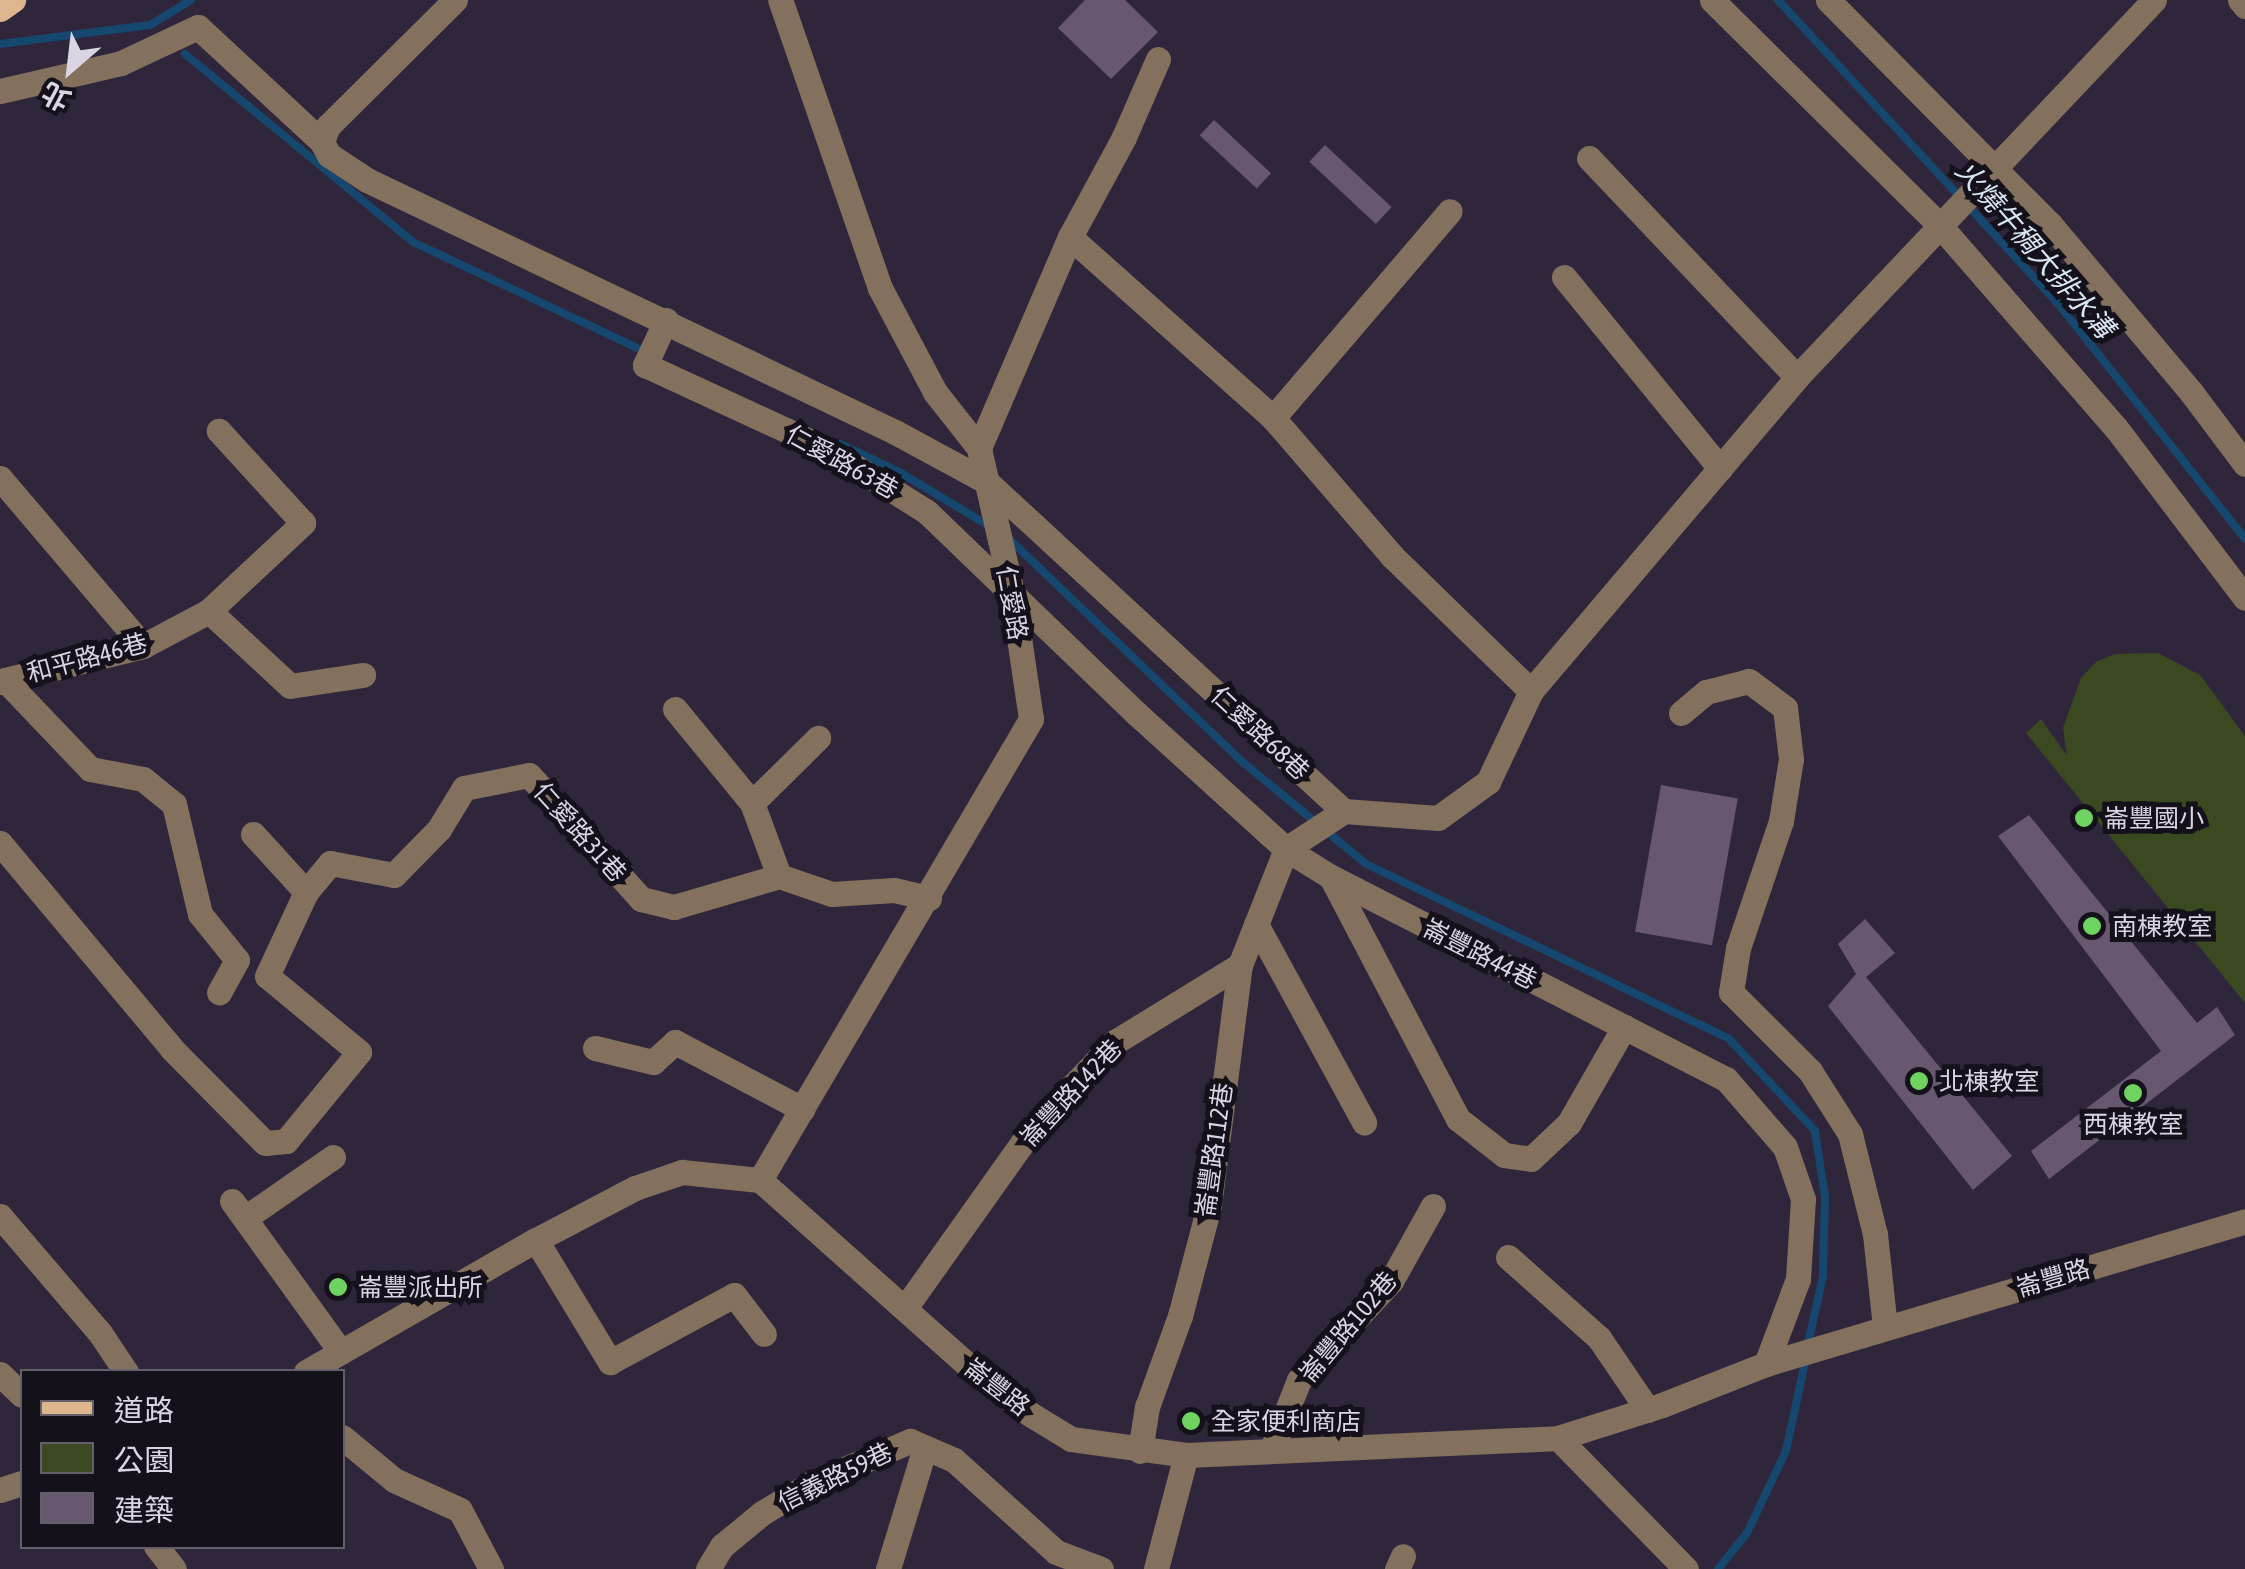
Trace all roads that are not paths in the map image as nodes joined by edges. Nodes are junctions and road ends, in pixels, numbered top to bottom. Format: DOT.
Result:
graph roads {
  1 [pos="456,0"];
  2 [pos="780,0"];
  3 [pos="1712,0"];
  4 [pos="1828,0"];
  5 [pos="2154,0"];
  6 [pos="2240,0"];
  7 [pos="2245,6"];
  8 [pos="1158,59"];
  9 [pos="0,91"];
  10 [pos="322,142"];
  11 [pos="1589,158"];
  12 [pos="1997,168"];
  13 [pos="1450,212"];
  14 [pos="1942,228"];
  15 [pos="1070,237"];
  16 [pos="1564,277"];
  17 [pos="666,320"];
  18 [pos="1797,377"];
  19 [pos="1273,418"];
  20 [pos="219,431"];
  21 [pos="979,448"];
  22 [pos="2245,464"];
  23 [pos="1720,468"];
  24 [pos="0,478"];
  25 [pos="987,482"];
  26 [pos="1013,597"];
  27 [pos="2245,598"];
  28 [pos="210,612"];
  29 [pos="143,646"];
  30 [pos="363,675"];
  31 [pos="2,681"];
  32 [pos="1531,692"];
  33 [pos="675,709"];
  34 [pos="1681,713"];
  35 [pos="818,738"];
  36 [pos="752,803"];
  37 [pos="1344,811"];
  38 [pos="253,834"];
  39 [pos="0,843"];
  40 [pos="1286,850"];
  41 [pos="779,876"];
  42 [pos="1331,877"];
  43 [pos="306,892"];
  44 [pos="929,898"];
  45 [pos="1256,924"];
  46 [pos="1240,965"];
  47 [pos="218,992"];
  48 [pos="1624,1027"];
  49 [pos="594,1048"];
  50 [pos="802,1109"];
  51 [pos="1364,1122"];
  52 [pos="333,1157"];
  53 [pos="760,1180"];
  54 [pos="1433,1206"];
  55 [pos="0,1216"];
  56 [pos="2245,1221"];
  57 [pos="536,1240"];
  58 [pos="1508,1256"];
  59 [pos="905,1308"];
  60 [pos="1873,1330"];
  61 [pos="764,1334"];
  62 [pos="341,1352"];
  63 [pos="1775,1361"];
  64 [pos="124,1369"];
  65 [pos="311,1369"];
  66 [pos="0,1374"];
  67 [pos="20,1394"];
  68 [pos="1648,1410"];
  69 [pos="1558,1438"];
  70 [pos="345,1439"];
  71 [pos="925,1447"];
  72 [pos="1140,1450"];
  73 [pos="1271,1452"];
  74 [pos="1186,1456"];
  75 [pos="158,1549"];
  76 [pos="174,1569"];
  77 [pos="491,1569"];
  78 [pos="708,1569"];
  79 [pos="888,1569"];
  80 [pos="1101,1569"];
  81 [pos="1156,1569"];
  82 [pos="1685,1569"];
  1 -- 10 [label="street"];
  2 -- 21 [label="street, 仁愛路"];
  3 -- 14 [label="street"];
  4 -- 12 [label="street"];
  5 -- 12 [label="street"];
  6 -- 7 [label="street"];
  8 -- 15 [label="street"];
  9 -- 10 [label="street, 仁愛路68巷"];
  10 -- 17 [label="street, 仁愛路68巷"];
  11 -- 18 [label="street"];
  12 -- 14 [label="street"];
  12 -- 22 [label="street"];
  13 -- 19 [label="street"];
  14 -- 18 [label="street"];
  14 -- 27 [label="street"];
  15 -- 19 [label="street"];
  15 -- 21 [label="street"];
  16 -- 23 [label="street"];
  17 -- 25 [label="street, 仁愛路68巷"];
  17 -- 26 [label="street, 仁愛路63巷"];
  18 -- 23 [label="street"];
  19 -- 32 [label="street"];
  20 -- 28 [label="street, 和平路46巷"];
  21 -- 25 [label="street, 仁愛路"];
  23 -- 32 [label="street"];
  24 -- 29 [label="street"];
  25 -- 26 [label="street, 仁愛路"];
  25 -- 37 [label="street, 仁愛路68巷"];
  26 -- 40 [label="street, 崙豐路44巷"];
  26 -- 44 [label="street, 仁愛路"];
  28 -- 29 [label="street, 和平路46巷"];
  28 -- 30 [label="street"];
  29 -- 31 [label="street, 和平路46巷"];
  31 -- 47 [label="street, 和平路46巷"];
  32 -- 37 [label="street"];
  33 -- 36 [label="street"];
  34 -- 60 [label="street"];
  35 -- 36 [label="street"];
  36 -- 41 [label="street"];
  37 -- 40 [label="street"];
  38 -- 43 [label="street"];
  39 -- 43 [label="street, 仁愛路31巷"];
  40 -- 42 [label="street, 崙豐路44巷"];
  40 -- 45 [label="street, 崙豐路112巷"];
  41 -- 43 [label="street, 仁愛路31巷"];
  41 -- 44 [label="street"];
  42 -- 48 [label="street, 崙豐路44巷"];
  42 -- 48 [label="street"];
  44 -- 50 [label="street, 仁愛路"];
  45 -- 46 [label="street, 崙豐路112巷"];
  45 -- 51 [label="street"];
  46 -- 59 [label="street, 崙豐路142巷"];
  46 -- 72 [label="street, 崙豐路112巷"];
  48 -- 63 [label="street, 崙豐路44巷"];
  49 -- 50 [label="street"];
  50 -- 53 [label="street, 仁愛路"];
  52 -- 62 [label="street"];
  53 -- 57 [label="street"];
  53 -- 59 [label="street, 崙豐路"];
  54 -- 73 [label="street, 崙豐路102巷"];
  55 -- 64 [label="street"];
  56 -- 60 [label="street, 崙豐路"];
  57 -- 61 [label="street"];
  57 -- 62 [label="street"];
  58 -- 68 [label="street"];
  59 -- 72 [label="street, 崙豐路"];
  60 -- 63 [label="street, 崙豐路"];
  62 -- 65 [label="street"];
  63 -- 68 [label="street, 崙豐路"];
  66 -- 67 [label="street"];
  68 -- 69 [label="street, 崙豐路"];
  69 -- 73 [label="street, 崙豐路"];
  69 -- 82 [label="street"];
  70 -- 77 [label="street"];
  71 -- 78 [label="street, 信義路59巷"];
  71 -- 79 [label="street"];
  71 -- 80 [label="street"];
  72 -- 74 [label="street, 崙豐路"];
  73 -- 74 [label="street, 崙豐路"];
  74 -- 81 [label="street"];
  75 -- 76 [label="street"];
}
